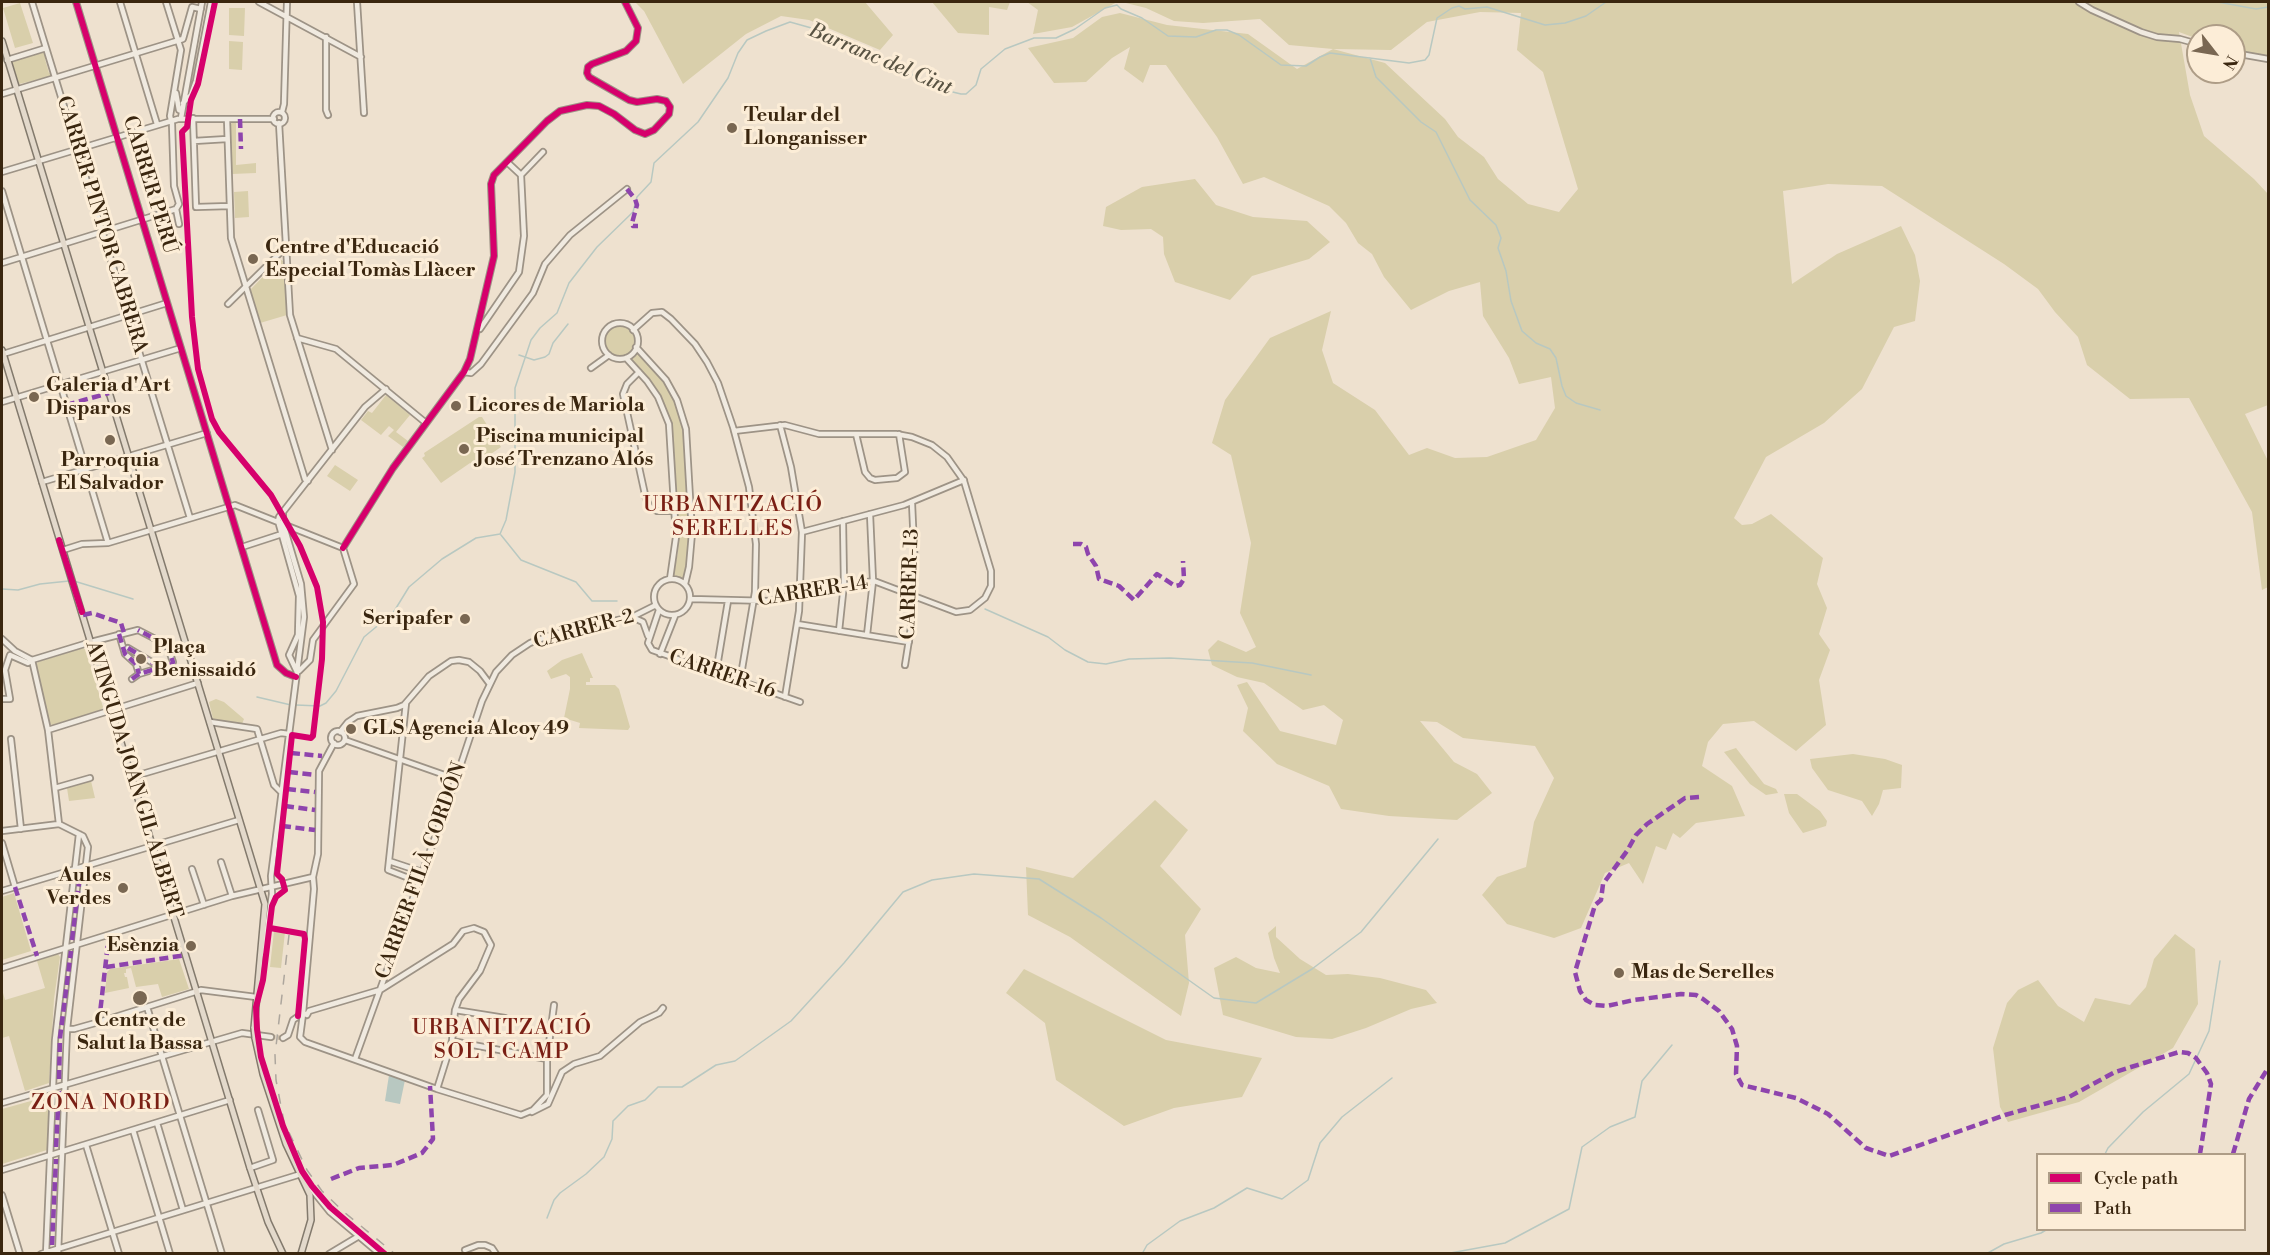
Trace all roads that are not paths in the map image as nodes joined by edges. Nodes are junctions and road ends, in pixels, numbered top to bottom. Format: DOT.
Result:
graph roads {
  1 [pos="32,2"];
  2 [pos="76,2"];
  3 [pos="120,2"];
  4 [pos="166,2"];
  5 [pos="202,2"];
  6 [pos="211,2"];
  7 [pos="259,2"];
  8 [pos="287,2"];
  9 [pos="357,2"];
  10 [pos="625,2"];
  11 [pos="2079,2"];
  12 [pos="193,4"];
  13 [pos="201,9"];
  14 [pos="285,16"];
  15 [pos="197,31"];
  16 [pos="205,32"];
  17 [pos="326,38"];
  18 [pos="2,40"];
  19 [pos="178,40"];
  20 [pos="2186,41"];
  21 [pos="46,48"];
  22 [pos="136,53"];
  23 [pos="2246,55"];
  24 [pos="361,57"];
  25 [pos="2268,59"];
  26 [pos="7,60"];
  27 [pos="95,65"];
  28 [pos="55,77"];
  29 [pos="16,89"];
  30 [pos="176,93"];
  31 [pos="2,94"];
  32 [pos="183,103"];
  33 [pos="182,111"];
  34 [pos="282,112"];
  35 [pos="364,113"];
  36 [pos="327,115"];
  37 [pos="181,118"];
  38 [pos="193,118"];
  39 [pos="227,119"];
  40 [pos="274,119"];
  41 [pos="171,120"];
  42 [pos="279,123"];
  43 [pos="157,124"];
  44 [pos="117,136"];
  45 [pos="227,139"];
  46 [pos="194,141"];
  47 [pos="78,148"];
  48 [pos="543,152"];
  49 [pos="38,160"];
  50 [pos="507,162"];
  51 [pos="2,172"];
  52 [pos="521,175"];
  53 [pos="627,189"];
  54 [pos="2,191"];
  55 [pos="230,206"];
  56 [pos="176,209"];
  57 [pos="142,219"];
  58 [pos="179,224"];
  59 [pos="103,232"];
  60 [pos="64,244"];
  61 [pos="285,248"];
  62 [pos="21,257"];
  63 [pos="2,262"];
  64 [pos="246,286"];
  65 [pos="167,303"];
  66 [pos="228,304"];
  67 [pos="128,315"];
  68 [pos="89,328"];
  69 [pos="633,330"];
  70 [pos="476,336"];
  71 [pos="297,338"];
  72 [pos="47,341"];
  73 [pos="636,347"];
  74 [pos="181,348"];
  75 [pos="2,353"];
  76 [pos="609,355"];
  77 [pos="626,358"];
  78 [pos="142,360"];
  79 [pos="591,368"];
  80 [pos="102,371"];
  81 [pos="465,372"];
  82 [pos="639,372"];
  83 [pos="60,383"];
  84 [pos="386,389"];
  85 [pos="16,398"];
  86 [pos="2,402"];
  87 [pos="426,423"];
  88 [pos="780,425"];
  89 [pos="734,431"];
  90 [pos="207,432"];
  91 [pos="856,434"];
  92 [pos="899,434"];
  93 [pos="168,445"];
  94 [pos="332,450"];
  95 [pos="129,456"];
  96 [pos="86,469"];
  97 [pos="964,480"];
  98 [pos="308,481"];
  99 [pos="42,482"];
  100 [pos="912,503"];
  101 [pos="230,506"];
  102 [pos="675,511"];
  103 [pos="870,514"];
  104 [pos="190,518"];
  105 [pos="843,521"];
  106 [pos="280,522"];
  107 [pos="151,530"];
  108 [pos="802,532"];
  109 [pos="282,534"];
  110 [pos="108,543"];
  111 [pos="242,547"];
  112 [pos="343,548"];
  113 [pos="63,552"];
  114 [pos="670,579"];
  115 [pos="873,581"];
  116 [pos="685,584"];
  117 [pos="844,584"];
  118 [pos="800,592"];
  119 [pos="914,596"];
  120 [pos="691,599"];
  121 [pos="728,601"];
  122 [pos="754,602"];
  123 [pos="658,608"];
  124 [pos="675,616"];
  125 [pos="632,617"];
  126 [pos="797,624"];
  127 [pos="839,631"];
  128 [pos="119,634"];
  129 [pos="867,635"];
  130 [pos="2,639"];
  131 [pos="302,641"];
  132 [pos="648,641"];
  133 [pos="91,642"];
  134 [pos="909,642"];
  135 [pos="292,646"];
  136 [pos="128,648"];
  137 [pos="310,649"];
  138 [pos="660,654"];
  139 [pos="32,660"];
  140 [pos="291,660"];
  141 [pos="299,664"];
  142 [pos="306,664"];
  143 [pos="905,665"];
  144 [pos="160,667"];
  145 [pos="716,673"];
  146 [pos="139,674"];
  147 [pos="297,675"];
  148 [pos="132,679"];
  149 [pos="740,681"];
  150 [pos="489,682"];
  151 [pos="198,683"];
  152 [pos="785,697"];
  153 [pos="3,699"];
  154 [pos="800,702"];
  155 [pos="406,703"];
  156 [pos="112,710"];
  157 [pos="210,722"];
  158 [pos="48,730"];
  159 [pos="340,732"];
  160 [pos="288,734"];
  161 [pos="11,739"];
  162 [pos="260,740"];
  163 [pos="345,740"];
  164 [pos="334,743"];
  165 [pos="219,752"];
  166 [pos="401,760"];
  167 [pos="132,777"];
  168 [pos="90,778"];
  169 [pos="456,779"];
  170 [pos="55,788"];
  171 [pos="281,792"];
  172 [pos="239,820"];
  173 [pos="59,824"];
  174 [pos="21,829"];
  175 [pos="2,831"];
  176 [pos="79,834"];
  177 [pos="2,843"];
  178 [pos="153,846"];
  179 [pos="389,861"];
  180 [pos="221,862"];
  181 [pos="87,866"];
  182 [pos="192,868"];
  183 [pos="75,870"];
  184 [pos="422,872"];
  185 [pos="313,877"];
  186 [pos="419,882"];
  187 [pos="273,885"];
  188 [pos="15,887"];
  189 [pos="261,888"];
  190 [pos="2,891"];
  191 [pos="232,896"];
  192 [pos="204,905"];
  193 [pos="174,914"];
  194 [pos="78,944"];
  195 [pos="66,947"];
  196 [pos="262,952"];
  197 [pos="2,968"];
  198 [pos="380,990"];
  199 [pos="197,992"];
  200 [pos="256,997"];
  201 [pos="554,1005"];
  202 [pos="147,1007"];
  203 [pos="663,1008"];
  204 [pos="455,1010"];
  205 [pos="305,1012"];
  206 [pos="505,1018"];
  207 [pos="68,1029"];
  208 [pos="271,1037"];
  209 [pos="283,1038"];
  210 [pos="212,1041"];
  211 [pos="452,1041"];
  212 [pos="162,1056"];
  213 [pos="355,1059"];
  214 [pos="547,1059"];
  215 [pos="65,1084"];
  216 [pos="53,1088"];
  217 [pos="437,1089"];
  218 [pos="230,1100"];
  219 [pos="2,1103"];
  220 [pos="258,1110"];
  221 [pos="521,1115"];
  222 [pos="181,1116"];
  223 [pos="157,1123"];
  224 [pos="133,1130"];
  225 [pos="86,1145"];
  226 [pos="63,1151"];
  227 [pos="50,1155"];
  228 [pos="250,1168"];
  229 [pos="2,1170"];
  230 [pos="301,1174"];
  231 [pos="305,1181"];
  232 [pos="257,1188"];
  233 [pos="2,1195"];
  234 [pos="206,1203"];
  235 [pos="183,1210"];
  236 [pos="159,1217"];
  237 [pos="112,1232"];
  238 [pos="359,1236"];
  239 [pos="465,1250"];
  240 [pos="58,1251"];
  241 [pos="284,1252"];
  242 [pos="44,1253"];
  243 [pos="300,1253"];
  244 [pos="20,1254"];
  245 [pos="119,1254"];
  246 [pos="170,1254"];
  247 [pos="222,1254"];
  248 [pos="329,1254"];
  249 [pos="380,1254"];
  250 [pos="496,1254"];
  1 -- 21 [label="street, CARRER PINTOR CABRERA"];
  2 -- 27 [label="street, CARRER PERÚ"];
  3 -- 22 [label="street"];
  4 -- 19 [label="street"];
  5 -- 13 [label="street"];
  6 -- 16 [label="street"];
  7 -- 14 [label="street"];
  8 -- 14 [label="street"];
  9 -- 24 [label="street"];
  10 -- 50 [label="street"];
  11 -- 20 [label="street"];
  12 -- 13 [label="street"];
  12 -- 19 [label="street"];
  13 -- 15 [label="street"];
  14 -- 17 [label="street"];
  14 -- 34 [label="street"];
  15 -- 16 [label="street"];
  15 -- 32 [label="street"];
  16 -- 32 [label="street"];
  17 -- 24 [label="street"];
  17 -- 36 [label="street"];
  18 -- 26 [label="main road"];
  19 -- 22 [label="street"];
  19 -- 41 [label="street"];
  21 -- 26 [label="street"];
  21 -- 28 [label="street, CARRER PINTOR CABRERA"];
  22 -- 27 [label="street"];
  22 -- 43 [label="street"];
  23 -- 25 [label="street"];
  24 -- 35 [label="street"];
  26 -- 29 [label="main road"];
  27 -- 28 [label="street"];
  27 -- 44 [label="street, CARRER PERÚ"];
  28 -- 29 [label="street"];
  28 -- 47 [label="street, CARRER PINTOR CABRERA"];
  29 -- 31 [label="street"];
  29 -- 49 [label="main road"];
  30 -- 33 [label="street"];
  32 -- 33 [label="street"];
  33 -- 37 [label="street"];
  34 -- 40 [label="street"];
  34 -- 42 [label="street"];
  37 -- 38 [label="street"];
  37 -- 41 [label="street"];
  38 -- 39 [label="street"];
  38 -- 46 [label="street"];
  39 -- 40 [label="street"];
  39 -- 45 [label="street"];
  40 -- 42 [label="street"];
  41 -- 43 [label="street"];
  41 -- 56 [label="street"];
  42 -- 61 [label="street"];
  43 -- 44 [label="street"];
  44 -- 47 [label="street"];
  44 -- 57 [label="street, CARRER PERÚ"];
  45 -- 46 [label="street"];
  45 -- 55 [label="street"];
  46 -- 55 [label="street"];
  47 -- 49 [label="street"];
  47 -- 59 [label="street, CARRER PINTOR CABRERA"];
  48 -- 52 [label="street"];
  49 -- 51 [label="street"];
  49 -- 60 [label="main road"];
  50 -- 52 [label="street"];
  50 -- 70 [label="street"];
  52 -- 70 [label="street"];
  53 -- 81 [label="street"];
  54 -- 62 [label="street"];
  55 -- 64 [label="street"];
  56 -- 57 [label="street"];
  56 -- 58 [label="street"];
  57 -- 59 [label="street"];
  57 -- 65 [label="street, CARRER PERÚ"];
  59 -- 60 [label="street"];
  59 -- 67 [label="street, CARRER PINTOR CABRERA"];
  60 -- 62 [label="street"];
  60 -- 68 [label="main road"];
  61 -- 64 [label="street"];
  61 -- 71 [label="street"];
  62 -- 63 [label="street"];
  62 -- 72 [label="street"];
  64 -- 66 [label="street"];
  64 -- 98 [label="street"];
  65 -- 67 [label="street"];
  65 -- 74 [label="street, CARRER PERÚ"];
  67 -- 68 [label="street"];
  67 -- 78 [label="street, CARRER PINTOR CABRERA"];
  68 -- 72 [label="street"];
  68 -- 80 [label="main road"];
  69 -- 73 [label="street"];
  69 -- 76 [label="street"];
  69 -- 89 [label="street"];
  70 -- 81 [label="street"];
  71 -- 84 [label="street"];
  71 -- 94 [label="street"];
  72 -- 75 [label="street"];
  72 -- 83 [label="street"];
  73 -- 77 [label="street"];
  73 -- 116 [label="street"];
  74 -- 78 [label="street"];
  74 -- 90 [label="street, CARRER PERÚ"];
  75 -- 85 [label="main road, AVINGUDA JOAN GIL ALBERT"];
  76 -- 77 [label="street"];
  76 -- 79 [label="street"];
  77 -- 82 [label="street"];
  78 -- 80 [label="street"];
  78 -- 93 [label="street, CARRER PINTOR CABRERA"];
  80 -- 83 [label="street"];
  80 -- 95 [label="main road"];
  81 -- 87 [label="street"];
  82 -- 102 [label="street"];
  82 -- 102 [label="street"];
  83 -- 85 [label="street"];
  83 -- 96 [label="street"];
  84 -- 87 [label="street"];
  84 -- 94 [label="street"];
  85 -- 86 [label="street"];
  85 -- 99 [label="main road, AVINGUDA JOAN GIL ALBERT"];
  87 -- 112 [label="street"];
  88 -- 89 [label="street, CARRER-14"];
  88 -- 91 [label="street, CARRER-14"];
  88 -- 108 [label="street"];
  89 -- 122 [label="street"];
  90 -- 93 [label="street"];
  90 -- 101 [label="street, CARRER PERÚ"];
  91 -- 92 [label="street, CARRER-14"];
  91 -- 92 [label="street"];
  92 -- 97 [label="street, CARRER-14"];
  93 -- 95 [label="street"];
  93 -- 104 [label="street, CARRER PINTOR CABRERA"];
  94 -- 98 [label="street"];
  95 -- 96 [label="street"];
  95 -- 107 [label="main road"];
  96 -- 99 [label="street"];
  96 -- 110 [label="street"];
  97 -- 100 [label="street"];
  97 -- 119 [label="street, CARRER-14"];
  98 -- 106 [label="street"];
  99 -- 113 [label="main road, AVINGUDA JOAN GIL ALBERT"];
  100 -- 103 [label="street"];
  100 -- 119 [label="street, CARRER-13"];
  101 -- 104 [label="street"];
  101 -- 106 [label="street"];
  101 -- 111 [label="street, CARRER PERÚ"];
  102 -- 114 [label="street"];
  103 -- 105 [label="street"];
  103 -- 115 [label="street"];
  104 -- 107 [label="street"];
  105 -- 108 [label="street"];
  105 -- 117 [label="street"];
  106 -- 109 [label="street"];
  106 -- 112 [label="street"];
  106 -- 131 [label="street"];
  107 -- 110 [label="street"];
  107 -- 151 [label="main road"];
  108 -- 118 [label="street"];
  109 -- 111 [label="street"];
  109 -- 135 [label="street"];
  110 -- 113 [label="street"];
  111 -- 147 [label="street, CARRER PERÚ"];
  112 -- 137 [label="street"];
  113 -- 133 [label="main road, AVINGUDA JOAN GIL ALBERT"];
  114 -- 116 [label="street"];
  114 -- 123 [label="street"];
  115 -- 117 [label="street, CARRER-14"];
  115 -- 119 [label="street, CARRER-14"];
  115 -- 129 [label="street"];
  116 -- 120 [label="street"];
  117 -- 118 [label="street, CARRER-14"];
  117 -- 127 [label="street"];
  118 -- 122 [label="street, CARRER-14"];
  118 -- 126 [label="street"];
  119 -- 134 [label="street, CARRER-13"];
  120 -- 121 [label="street, CARRER-14"];
  120 -- 124 [label="street"];
  121 -- 122 [label="street, CARRER-14"];
  121 -- 145 [label="street"];
  122 -- 149 [label="street"];
  123 -- 124 [label="street"];
  123 -- 125 [label="street, CARRER-2"];
  123 -- 132 [label="street"];
  124 -- 138 [label="street"];
  125 -- 132 [label="street, CARRER-16"];
  125 -- 150 [label="street, CARRER-2"];
  126 -- 127 [label="street"];
  126 -- 152 [label="street"];
  127 -- 129 [label="street"];
  128 -- 133 [label="street"];
  128 -- 144 [label="street"];
  128 -- 146 [label="street"];
  129 -- 134 [label="street"];
  130 -- 139 [label="street"];
  131 -- 135 [label="street"];
  131 -- 137 [label="street"];
  131 -- 141 [label="street"];
  132 -- 138 [label="street, CARRER-16"];
  133 -- 139 [label="street"];
  133 -- 156 [label="main road, AVINGUDA JOAN GIL ALBERT"];
  134 -- 143 [label="street, CARRER-13"];
  135 -- 140 [label="street"];
  136 -- 144 [label="street"];
  137 -- 142 [label="street"];
  138 -- 145 [label="street, CARRER-16"];
  139 -- 153 [label="street"];
  139 -- 158 [label="street"];
  140 -- 141 [label="street"];
  140 -- 147 [label="street"];
  141 -- 142 [label="street"];
  141 -- 147 [label="street"];
  142 -- 147 [label="street"];
  144 -- 146 [label="street"];
  145 -- 149 [label="street, CARRER-16"];
  146 -- 148 [label="street"];
  147 -- 160 [label="street"];
  149 -- 152 [label="street, CARRER-16"];
  150 -- 155 [label="street"];
  150 -- 169 [label="street, CARRER FILÀ CORDÓN"];
  151 -- 156 [label="street"];
  151 -- 157 [label="main road"];
  152 -- 154 [label="street, CARRER-16"];
  155 -- 159 [label="street"];
  155 -- 166 [label="street"];
  156 -- 158 [label="street"];
  156 -- 167 [label="main road, AVINGUDA JOAN GIL ALBERT"];
  157 -- 162 [label="street"];
  157 -- 165 [label="main road"];
  158 -- 170 [label="street"];
  159 -- 163 [label="street"];
  159 -- 164 [label="street"];
  160 -- 162 [label="street"];
  160 -- 171 [label="street"];
  161 -- 174 [label="street"];
  162 -- 165 [label="street"];
  162 -- 171 [label="street"];
  163 -- 164 [label="street"];
  163 -- 166 [label="street"];
  164 -- 185 [label="street"];
  165 -- 167 [label="street"];
  165 -- 172 [label="main road"];
  166 -- 169 [label="street"];
  166 -- 179 [label="street"];
  167 -- 178 [label="main road, AVINGUDA JOAN GIL ALBERT"];
  168 -- 170 [label="street"];
  169 -- 184 [label="street, CARRER FILÀ CORDÓN"];
  170 -- 173 [label="street"];
  171 -- 187 [label="street"];
  172 -- 178 [label="street"];
  172 -- 189 [label="main road"];
  173 -- 174 [label="street"];
  173 -- 176 [label="street"];
  174 -- 175 [label="street"];
  176 -- 181 [label="street"];
  176 -- 183 [label="street"];
  177 -- 188 [label="street"];
  178 -- 181 [label="street"];
  178 -- 193 [label="main road, AVINGUDA JOAN GIL ALBERT"];
  179 -- 184 [label="street"];
  179 -- 186 [label="street"];
  180 -- 191 [label="street"];
  181 -- 183 [label="street"];
  181 -- 194 [label="street"];
  182 -- 192 [label="street"];
  183 -- 188 [label="street"];
  183 -- 195 [label="street"];
  184 -- 186 [label="street, CARRER FILÀ CORDÓN"];
  185 -- 187 [label="street"];
  185 -- 205 [label="street"];
  186 -- 198 [label="street, CARRER FILÀ CORDÓN"];
  187 -- 189 [label="street"];
  187 -- 196 [label="street"];
  188 -- 190 [label="street"];
  189 -- 191 [label="street"];
  189 -- 196 [label="main road"];
  191 -- 192 [label="street"];
  192 -- 193 [label="street"];
  193 -- 194 [label="street"];
  193 -- 199 [label="main road, AVINGUDA JOAN GIL ALBERT"];
  194 -- 195 [label="street"];
  194 -- 207 [label="street"];
  195 -- 197 [label="street"];
  195 -- 216 [label="street"];
  196 -- 200 [label="main road"];
  198 -- 204 [label="street"];
  198 -- 205 [label="street"];
  198 -- 213 [label="street, CARRER FILÀ CORDÓN"];
  199 -- 200 [label="street"];
  199 -- 202 [label="street"];
  199 -- 210 [label="main road, AVINGUDA JOAN GIL ALBERT"];
  200 -- 230 [label="main road, bridge"];
  201 -- 214 [label="street"];
  202 -- 207 [label="street"];
  202 -- 212 [label="street"];
  203 -- 221 [label="street"];
  204 -- 206 [label="street"];
  204 -- 211 [label="street"];
  205 -- 209 [label="street"];
  205 -- 213 [label="street"];
  207 -- 215 [label="street"];
  208 -- 210 [label="street"];
  210 -- 212 [label="street"];
  210 -- 218 [label="main road, AVINGUDA JOAN GIL ALBERT"];
  211 -- 214 [label="street"];
  211 -- 217 [label="street"];
  212 -- 215 [label="street"];
  212 -- 222 [label="street"];
  213 -- 217 [label="street"];
  214 -- 221 [label="street"];
  215 -- 216 [label="street"];
  215 -- 226 [label="street"];
  216 -- 219 [label="street"];
  216 -- 227 [label="street"];
  217 -- 221 [label="street"];
  218 -- 222 [label="street"];
  218 -- 228 [label="main road, AVINGUDA JOAN GIL ALBERT"];
  220 -- 228 [label="street"];
  222 -- 223 [label="street"];
  222 -- 234 [label="street"];
  223 -- 224 [label="street"];
  223 -- 235 [label="street"];
  224 -- 225 [label="street"];
  224 -- 236 [label="street"];
  225 -- 226 [label="street"];
  225 -- 237 [label="street"];
  226 -- 227 [label="street"];
  226 -- 240 [label="street"];
  227 -- 229 [label="street"];
  227 -- 242 [label="street"];
  228 -- 232 [label="main road, AVINGUDA JOAN GIL ALBERT"];
  230 -- 231 [label="main road"];
  230 -- 232 [label="street"];
  231 -- 238 [label="street"];
  231 -- 243 [label="main road"];
  232 -- 234 [label="street"];
  232 -- 241 [label="main road, AVINGUDA JOAN GIL ALBERT"];
  233 -- 244 [label="street"];
  234 -- 235 [label="street"];
  234 -- 247 [label="street"];
  235 -- 236 [label="street"];
  236 -- 237 [label="street"];
  236 -- 246 [label="street"];
  237 -- 240 [label="street"];
  237 -- 245 [label="street"];
  238 -- 248 [label="street"];
  238 -- 249 [label="street"];
  239 -- 250 [label="street"];
  240 -- 242 [label="street"];
}
